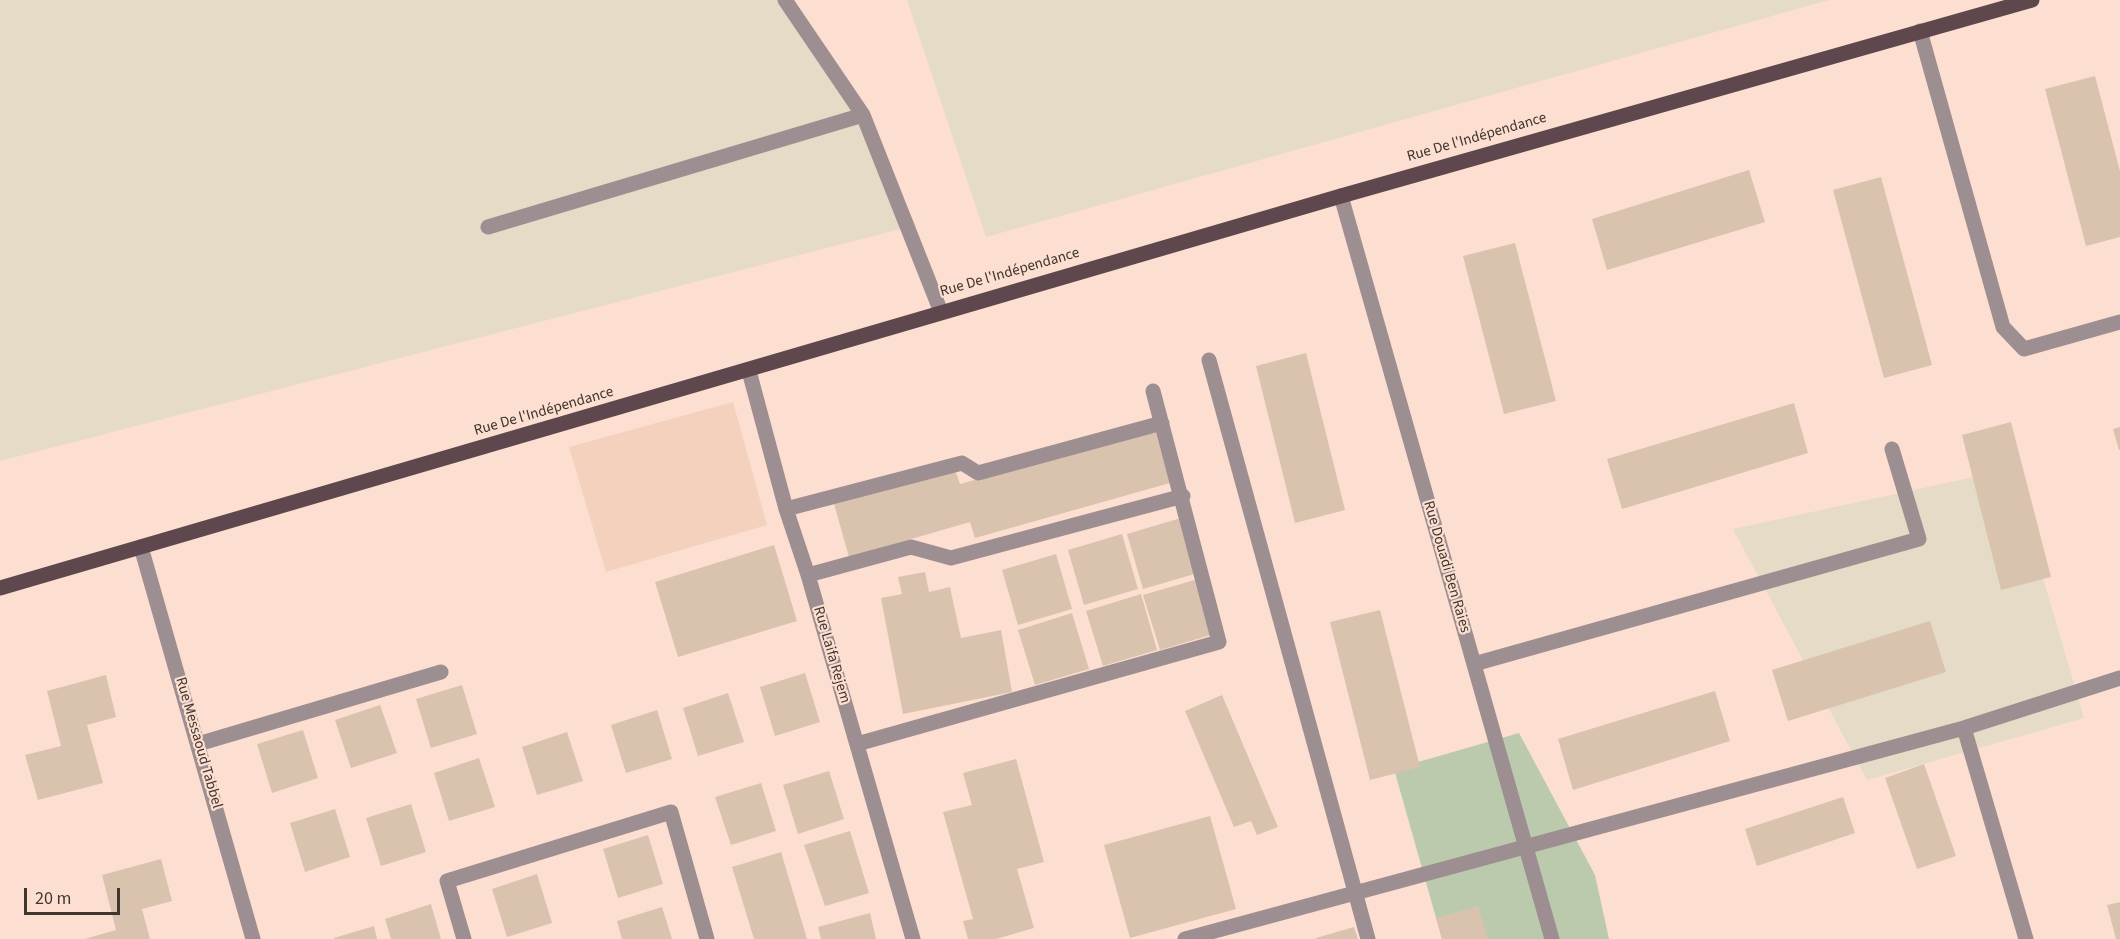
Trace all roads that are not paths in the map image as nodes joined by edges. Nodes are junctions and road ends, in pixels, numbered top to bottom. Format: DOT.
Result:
graph roads {
  1 [pos="785,0"];
  2 [pos="2032,0"];
  3 [pos="1920,31"];
  4 [pos="863,115"];
  5 [pos="1341,195"];
  6 [pos="488,227"];
  7 [pos="941,312"];
  8 [pos="2120,322"];
  9 [pos="1209,360"];
  10 [pos="749,371"];
  11 [pos="1154,391"];
  12 [pos="1162,423"];
  13 [pos="1892,449"];
  14 [pos="1183,496"];
  15 [pos="786,509"];
  16 [pos="141,547"];
  17 [pos="808,575"];
  18 [pos="0,588"];
  19 [pos="1474,664"];
  20 [pos="441,672"];
  21 [pos="2120,678"];
  22 [pos="1964,728"];
  23 [pos="198,744"];
  24 [pos="857,744"];
  25 [pos="1526,847"];
  26 [pos="1356,894"];
  27 [pos="254,939"];
  28 [pos="464,939"];
  29 [pos="707,939"];
  30 [pos="913,939"];
  31 [pos="1185,939"];
  32 [pos="1368,939"];
  33 [pos="1552,939"];
  34 [pos="2026,939"];
  1 -- 4 [label="street"];
  2 -- 3 [label="main road, Rue De l'Indépendance"];
  3 -- 5 [label="main road, Rue De l'Indépendance"];
  3 -- 8 [label="street"];
  4 -- 6 [label="street"];
  4 -- 7 [label="street"];
  5 -- 7 [label="main road, Rue De l'Indépendance"];
  5 -- 19 [label="street, Rue Douadi Ben Raies"];
  7 -- 10 [label="main road, Rue De l'Indépendance"];
  9 -- 26 [label="street"];
  10 -- 15 [label="street, Rue Laifa Rejem"];
  10 -- 16 [label="main road, Rue De l'Indépendance"];
  11 -- 12 [label="street"];
  12 -- 14 [label="street"];
  12 -- 15 [label="street"];
  13 -- 19 [label="street"];
  14 -- 17 [label="street"];
  14 -- 24 [label="street"];
  15 -- 17 [label="street, Rue Laifa Rejem"];
  16 -- 18 [label="main road, Rue De l'Indépendance"];
  16 -- 23 [label="street, Rue Messaoud Tabbel"];
  17 -- 24 [label="street, Rue Laifa Rejem"];
  19 -- 25 [label="street, Rue Douadi Ben Raies"];
  20 -- 23 [label="street"];
  21 -- 22 [label="street"];
  22 -- 25 [label="street"];
  22 -- 34 [label="street"];
  23 -- 27 [label="street, Rue Messaoud Tabbel"];
  24 -- 30 [label="street, Rue Laifa Rejem"];
  25 -- 26 [label="street"];
  25 -- 33 [label="street, Rue Douadi Ben Raies"];
  26 -- 31 [label="street"];
  26 -- 32 [label="street"];
  28 -- 29 [label="street"];
}
